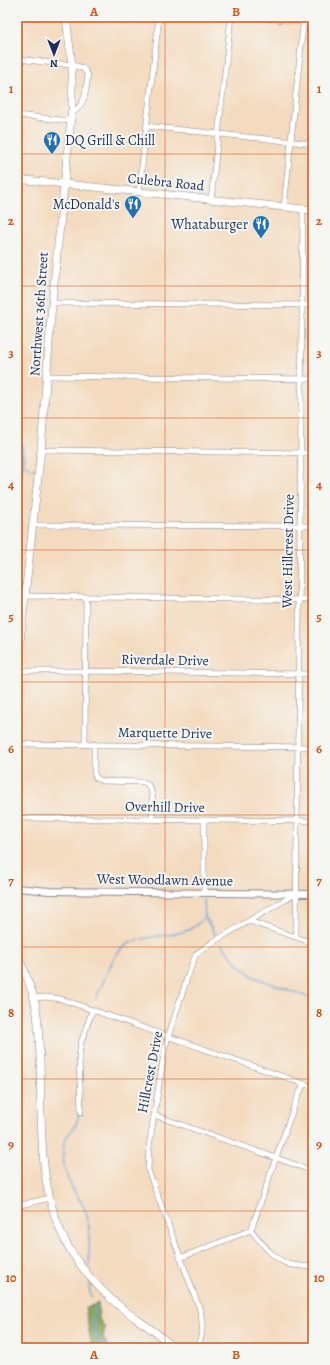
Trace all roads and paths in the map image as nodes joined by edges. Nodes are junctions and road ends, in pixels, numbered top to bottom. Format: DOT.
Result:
graph roads {
  1 [pos="66,17"];
  2 [pos="159,17"];
  3 [pos="231,17"];
  4 [pos="257,17"];
  5 [pos="304,20"];
  6 [pos="313,23"];
  7 [pos="17,59"];
  8 [pos="72,64"];
  9 [pos="17,115"];
  10 [pos="71,117"];
  11 [pos="146,126"];
  12 [pos="219,134"];
  13 [pos="291,142"];
  14 [pos="313,144"];
  15 [pos="17,179"];
  16 [pos="64,184"];
  17 [pos="139,192"];
  18 [pos="211,200"];
  19 [pos="284,207"];
  20 [pos="303,209"];
  21 [pos="313,210"];
  22 [pos="52,303"];
  23 [pos="302,305"];
  24 [pos="313,305"];
  25 [pos="48,376"];
  26 [pos="302,378"];
  27 [pos="313,378"];
  28 [pos="41,450"];
  29 [pos="301,453"];
  30 [pos="313,453"];
  31 [pos="33,525"];
  32 [pos="300,526"];
  33 [pos="313,526"];
  34 [pos="86,597"];
  35 [pos="25,598"];
  36 [pos="17,600"];
  37 [pos="300,600"];
  38 [pos="313,600"];
  39 [pos="18,671"];
  40 [pos="85,671"];
  41 [pos="299,674"];
  42 [pos="313,674"];
  43 [pos="17,684"];
  44 [pos="17,744"];
  45 [pos="85,744"];
  46 [pos="94,744"];
  47 [pos="297,747"];
  48 [pos="313,747"];
  49 [pos="17,818"];
  50 [pos="152,819"];
  51 [pos="204,820"];
  52 [pos="297,821"];
  53 [pos="313,821"];
  54 [pos="17,888"];
  55 [pos="204,893"];
  56 [pos="295,894"];
  57 [pos="313,894"];
  58 [pos="249,921"];
  59 [pos="296,937"];
  60 [pos="313,943"];
  61 [pos="17,953"];
  62 [pos="34,998"];
  63 [pos="92,1010"];
  64 [pos="168,1036"];
  65 [pos="304,1084"];
  66 [pos="313,1087"];
  67 [pos="81,1112"];
  68 [pos="154,1115"];
  69 [pos="276,1158"];
  70 [pos="313,1171"];
  71 [pos="49,1198"];
  72 [pos="17,1206"];
  73 [pos="251,1230"];
  74 [pos="180,1258"];
  75 [pos="313,1268"];
  76 [pos="173,1348"];
  77 [pos="196,1348"];
  1 -- 8 [label="main road, Northwest 36th Street"];
  2 -- 11 [label="street"];
  3 -- 12 [label="street"];
  4 -- 5 [label="street"];
  5 -- 6 [label="street"];
  5 -- 13 [label="street"];
  7 -- 8 [label="street"];
  8 -- 10 [label="main road, Northwest 36th Street"];
  8 -- 10 [label="street"];
  9 -- 10 [label="street"];
  10 -- 16 [label="main road, Northwest 36th Street"];
  11 -- 12 [label="street"];
  11 -- 17 [label="street"];
  12 -- 13 [label="street"];
  12 -- 18 [label="street"];
  13 -- 14 [label="street"];
  13 -- 19 [label="street"];
  15 -- 16 [label="main road, Culebra Road"];
  16 -- 17 [label="main road, Culebra Road"];
  16 -- 22 [label="main road, Northwest 36th Street"];
  17 -- 18 [label="main road, Culebra Road"];
  18 -- 19 [label="main road, Culebra Road"];
  19 -- 20 [label="main road, Culebra Road"];
  20 -- 21 [label="main road, Culebra Road"];
  20 -- 23 [label="street, West Hillcrest Drive"];
  22 -- 23 [label="street"];
  22 -- 25 [label="main road, Northwest 36th Street"];
  23 -- 24 [label="street"];
  23 -- 26 [label="street, West Hillcrest Drive"];
  25 -- 26 [label="street"];
  25 -- 28 [label="main road, Northwest 36th Street"];
  26 -- 27 [label="street"];
  26 -- 29 [label="street, West Hillcrest Drive"];
  28 -- 29 [label="street"];
  28 -- 31 [label="main road, Northwest 36th Street"];
  29 -- 30 [label="street"];
  29 -- 32 [label="street, West Hillcrest Drive"];
  31 -- 32 [label="street"];
  31 -- 35 [label="main road, Northwest 36th Street"];
  32 -- 33 [label="street"];
  32 -- 37 [label="street, West Hillcrest Drive"];
  34 -- 35 [label="street"];
  34 -- 37 [label="street"];
  34 -- 40 [label="street"];
  35 -- 36 [label="street"];
  35 -- 39 [label="main road, Northwest 36th Street"];
  37 -- 38 [label="street"];
  37 -- 41 [label="street, West Hillcrest Drive"];
  39 -- 40 [label="street, Riverdale Drive"];
  39 -- 43 [label="main road, Northwest 36th Street"];
  40 -- 41 [label="street, Riverdale Drive"];
  40 -- 45 [label="street"];
  41 -- 42 [label="street, Riverdale Drive"];
  41 -- 47 [label="street, West Hillcrest Drive"];
  44 -- 45 [label="street, Marquette Drive"];
  45 -- 46 [label="street, Marquette Drive"];
  46 -- 47 [label="street, Marquette Drive"];
  46 -- 50 [label="street"];
  47 -- 48 [label="street, Marquette Drive"];
  47 -- 52 [label="street, West Hillcrest Drive"];
  49 -- 50 [label="street, Overhill Drive"];
  50 -- 51 [label="street, Overhill Drive"];
  51 -- 52 [label="street, Overhill Drive"];
  51 -- 55 [label="street"];
  52 -- 53 [label="street, Overhill Drive"];
  52 -- 56 [label="street, West Hillcrest Drive"];
  54 -- 55 [label="street, West Woodlawn Avenue"];
  55 -- 56 [label="street, West Woodlawn Avenue"];
  56 -- 57 [label="street, West Woodlawn Avenue"];
  56 -- 58 [label="street, Hillcrest Drive"];
  56 -- 59 [label="street"];
  58 -- 59 [label="street"];
  58 -- 64 [label="street, Hillcrest Drive"];
  59 -- 60 [label="street"];
  61 -- 62 [label="main road"];
  62 -- 63 [label="street"];
  62 -- 71 [label="main road"];
  63 -- 64 [label="street"];
  63 -- 67 [label="street"];
  64 -- 65 [label="street"];
  64 -- 68 [label="street, Hillcrest Drive"];
  65 -- 66 [label="street"];
  65 -- 69 [label="street"];
  68 -- 69 [label="street"];
  68 -- 74 [label="street, Hillcrest Drive"];
  69 -- 70 [label="street"];
  69 -- 73 [label="street"];
  71 -- 72 [label="street"];
  71 -- 76 [label="main road"];
  73 -- 74 [label="street"];
  73 -- 75 [label="street"];
  74 -- 77 [label="street, Hillcrest Drive"];
}
